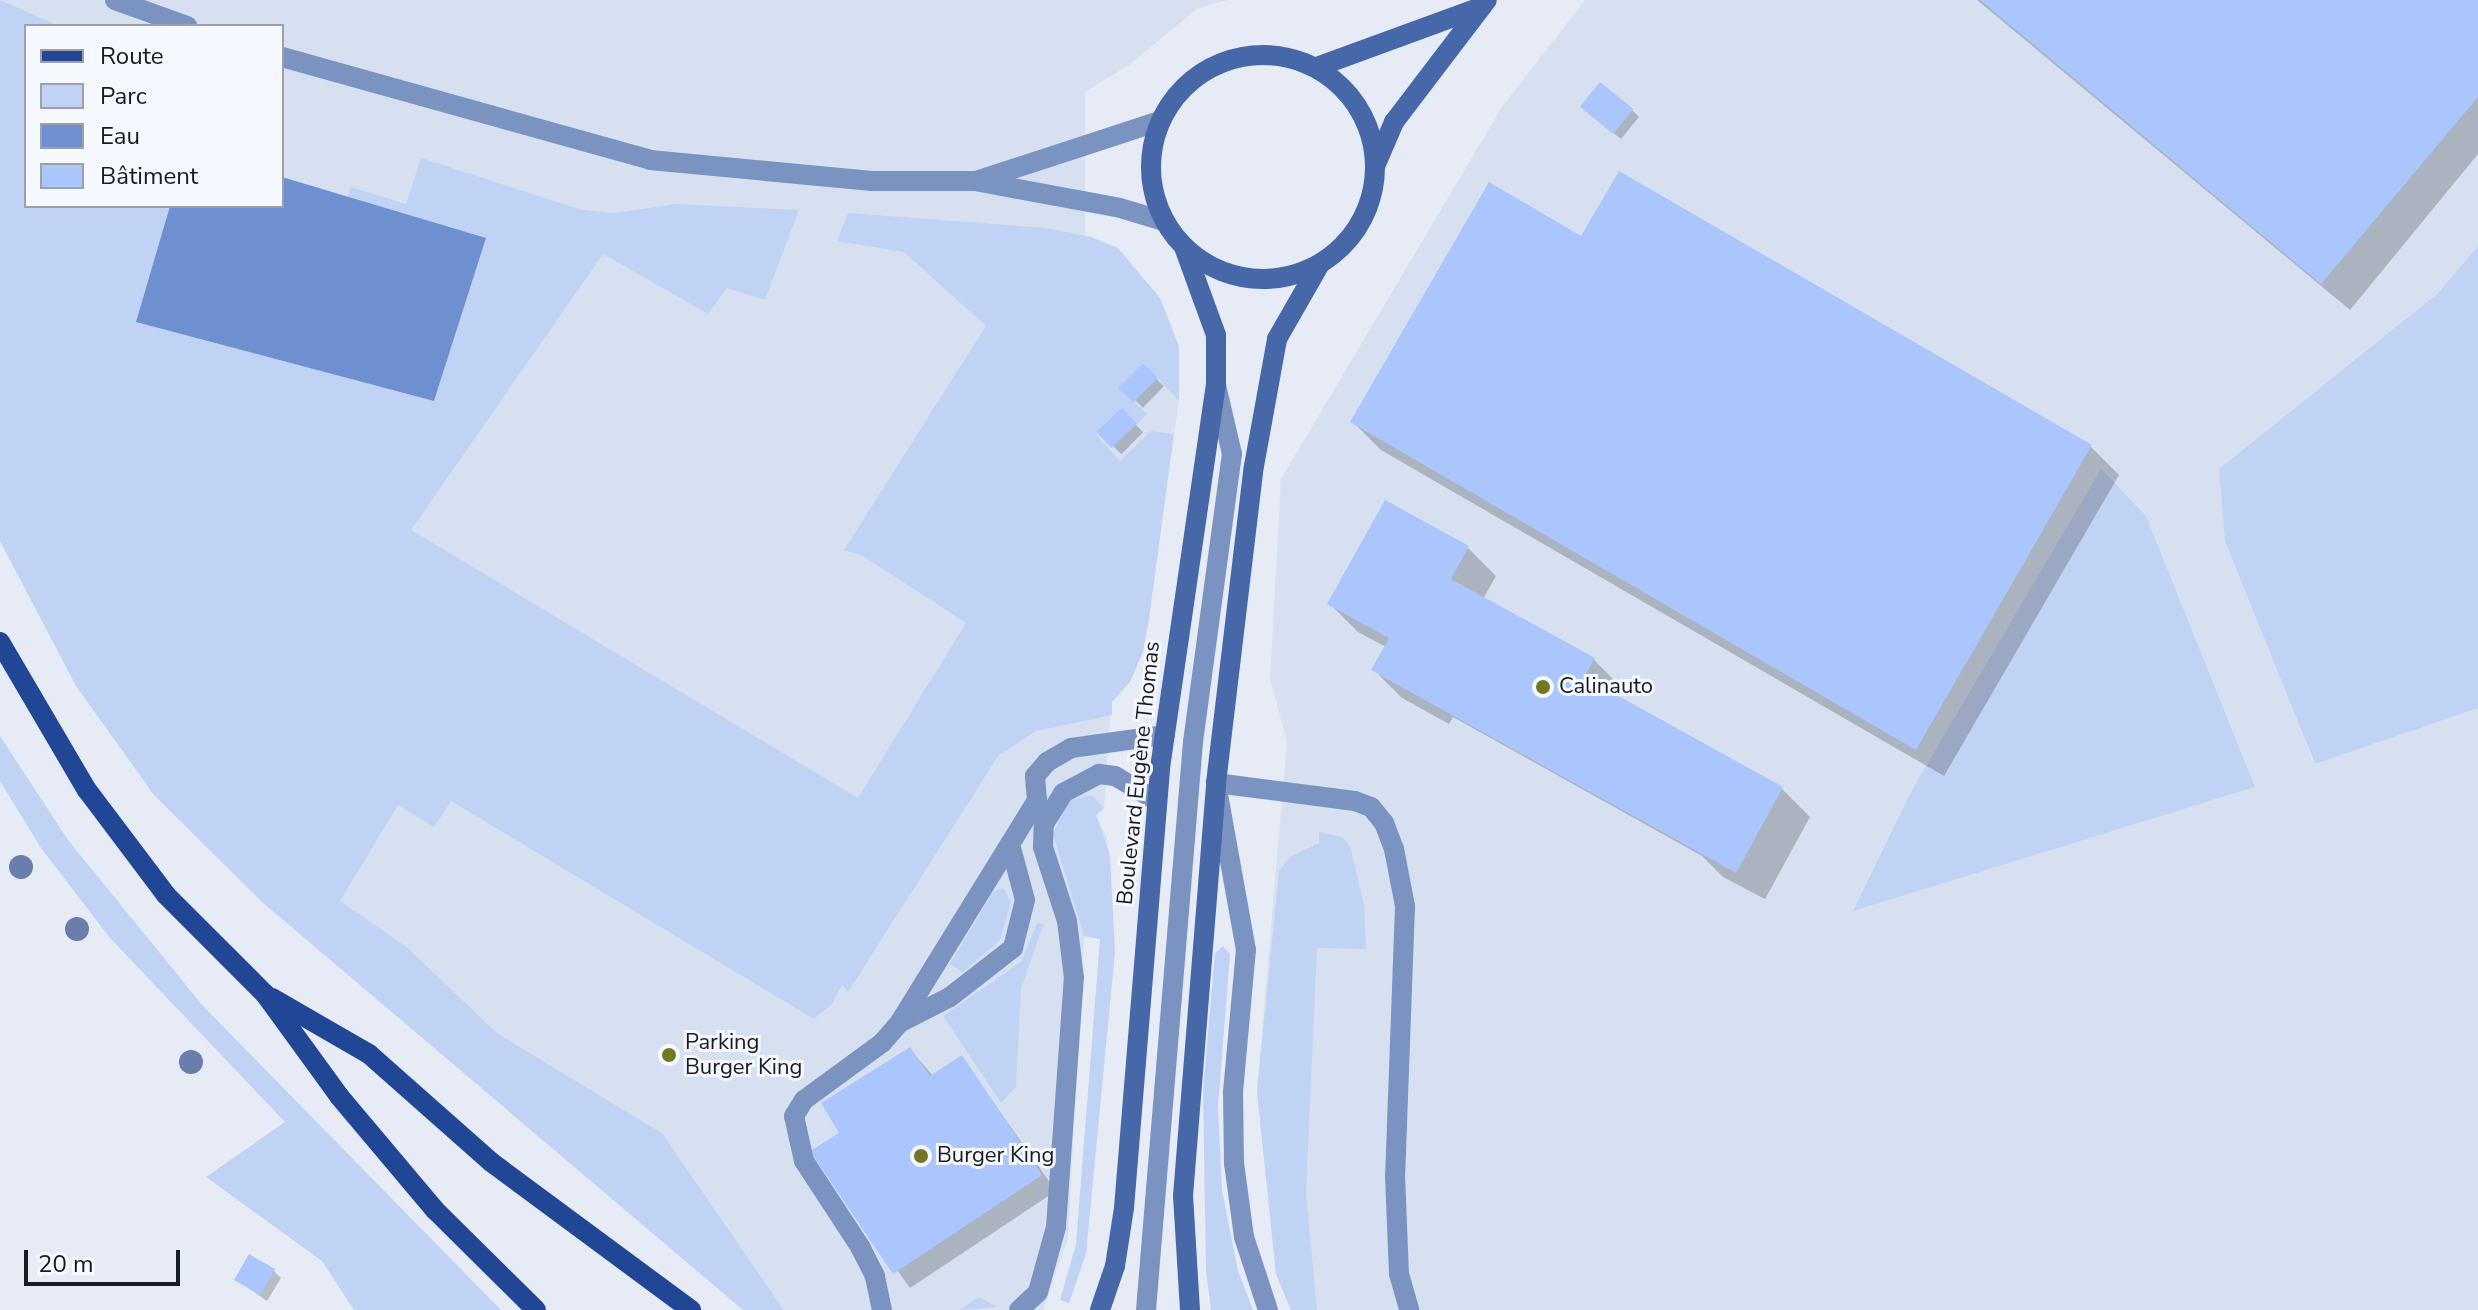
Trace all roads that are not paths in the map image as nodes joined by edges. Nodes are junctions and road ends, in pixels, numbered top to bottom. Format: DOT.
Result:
graph roads {
  1 [pos="115,0"];
  2 [pos="1484,3"];
  3 [pos="181,24"];
  4 [pos="284,58"];
  5 [pos="1317,67"];
  6 [pos="1160,121"];
  7 [pos="1376,164"];
  8 [pos="975,181"];
  9 [pos="1164,221"];
  10 [pos="1184,247"];
  11 [pos="1320,264"];
  12 [pos="1216,385"];
  13 [pos="0,642"];
  14 [pos="1165,735"];
  15 [pos="1216,783"];
  16 [pos="1157,801"];
  17 [pos="1010,844"];
  18 [pos="265,994"];
  19 [pos="900,1022"];
  20 [pos="536,1310"];
  21 [pos="691,1310"];
  22 [pos="882,1310"];
  23 [pos="1019,1310"];
  24 [pos="1100,1310"];
  25 [pos="1146,1310"];
  26 [pos="1190,1310"];
  27 [pos="1268,1310"];
  28 [pos="1409,1310"];
  1 -- 3 [label="street"];
  2 -- 5 [label="main road"];
  2 -- 7 [label="main road"];
  4 -- 8 [label="street"];
  5 -- 6 [label="main road"];
  5 -- 7 [label="main road"];
  6 -- 8 [label="street"];
  6 -- 9 [label="main road"];
  7 -- 11 [label="main road"];
  8 -- 9 [label="street"];
  9 -- 10 [label="main road"];
  10 -- 11 [label="main road"];
  10 -- 12 [label="main road, Boulevard Eugène Thomas"];
  11 -- 15 [label="main road"];
  12 -- 14 [label="main road, Boulevard Eugène Thomas"];
  12 -- 25 [label="street"];
  13 -- 18 [label="main road"];
  14 -- 16 [label="main road, Boulevard Eugène Thomas"];
  14 -- 17 [label="street"];
  15 -- 26 [label="main road"];
  15 -- 27 [label="street"];
  15 -- 28 [label="street"];
  16 -- 23 [label="street"];
  16 -- 24 [label="main road, Boulevard Eugène Thomas"];
  17 -- 19 [label="street"];
  17 -- 19 [label="street"];
  18 -- 20 [label="main road"];
  18 -- 21 [label="main road"];
  19 -- 22 [label="street"];
}
